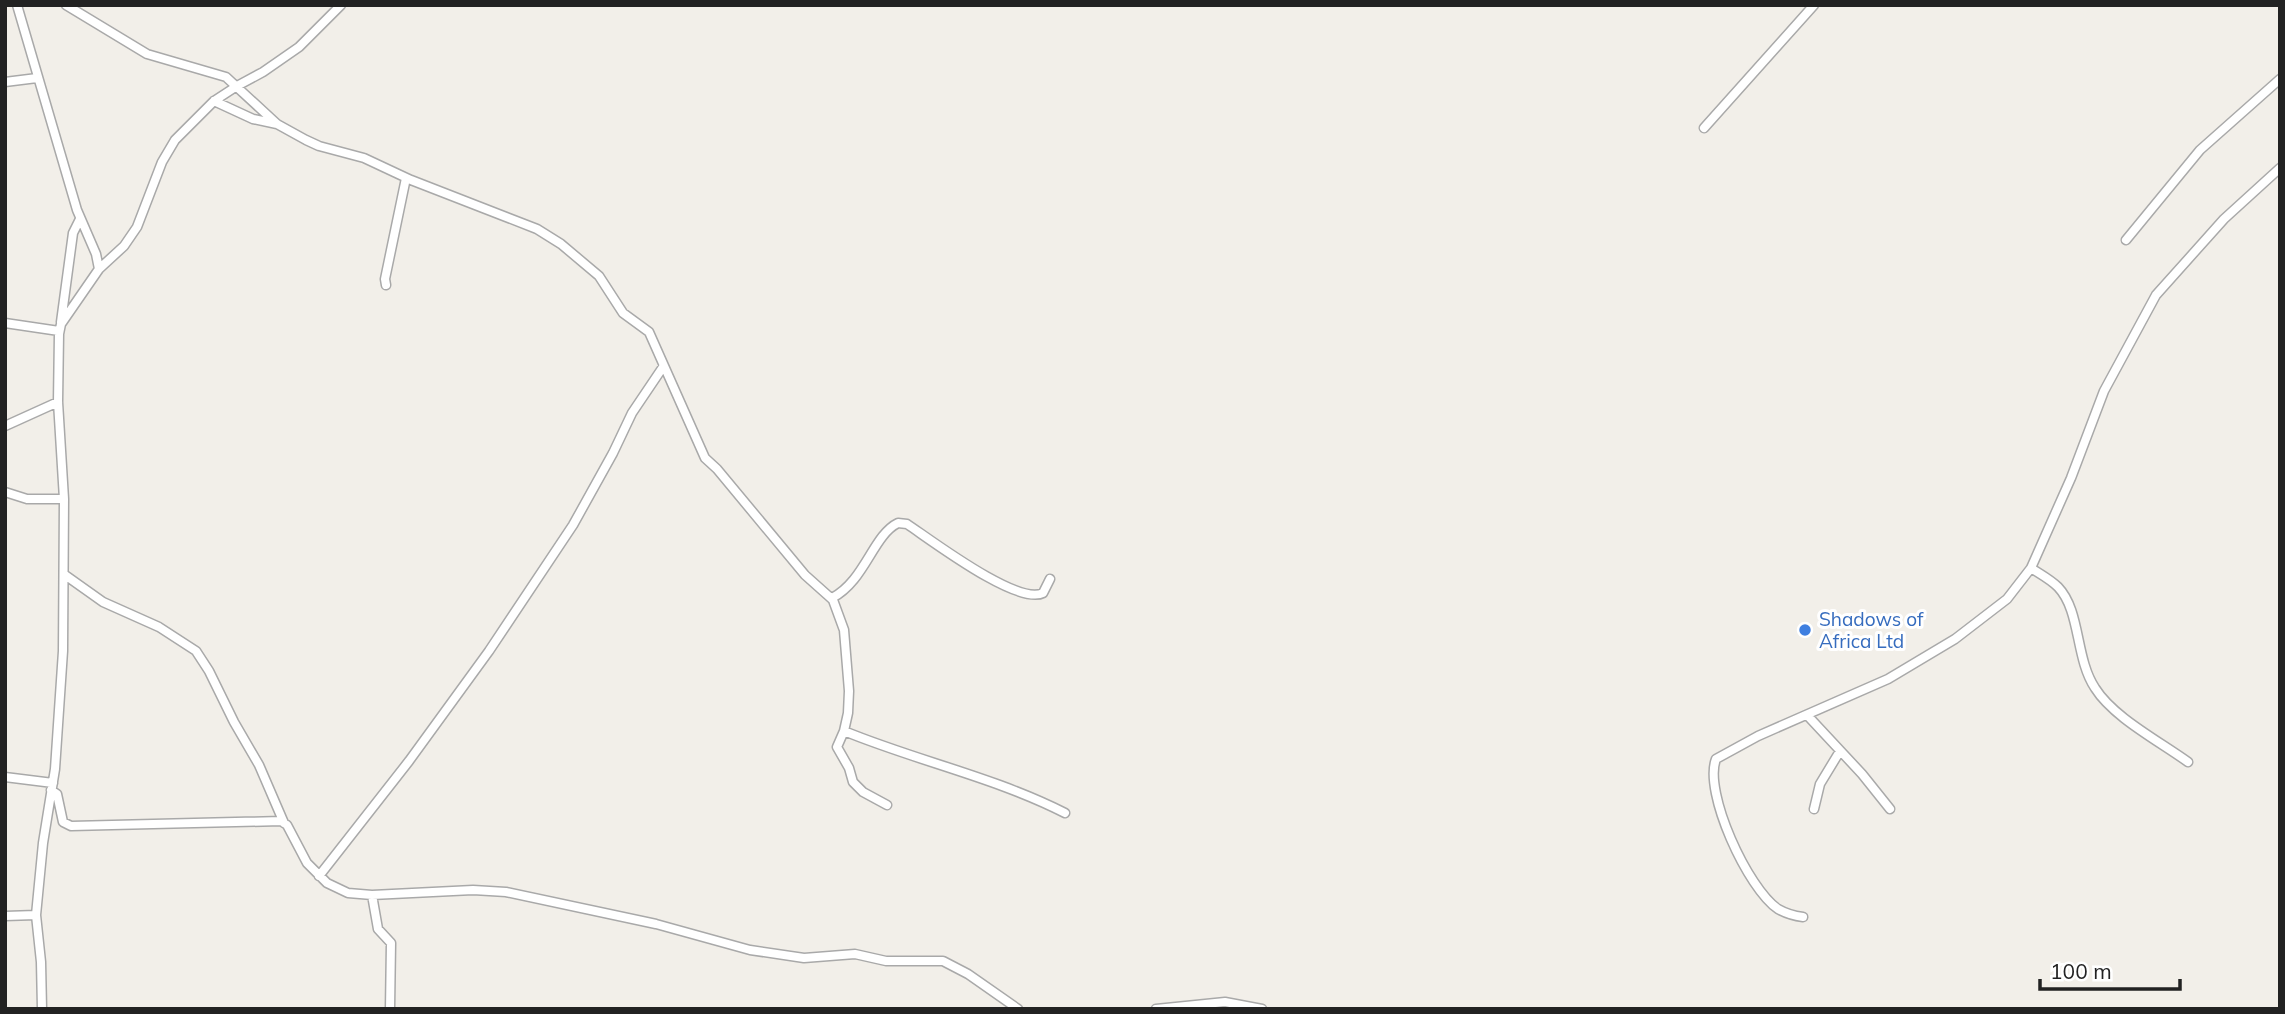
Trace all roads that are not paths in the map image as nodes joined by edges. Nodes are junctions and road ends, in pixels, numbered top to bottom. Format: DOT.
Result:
graph roads {
  1 [pos="17,5"];
  2 [pos="66,5"];
  3 [pos="341,5"];
  4 [pos="1814,5"];
  5 [pos="37,78"];
  6 [pos="2280,79"];
  7 [pos="5,82"];
  8 [pos="237,86"];
  9 [pos="214,101"];
  10 [pos="277,124"];
  11 [pos="1704,128"];
  12 [pos="2280,168"];
  13 [pos="406,178"];
  14 [pos="80,219"];
  15 [pos="2126,240"];
  16 [pos="99,270"];
  17 [pos="386,285"];
  18 [pos="5,323"];
  19 [pos="60,328"];
  20 [pos="663,367"];
  21 [pos="58,402"];
  22 [pos="5,426"];
  23 [pos="5,492"];
  24 [pos="64,499"];
  25 [pos="2031,568"];
  26 [pos="65,575"];
  27 [pos="1050,579"];
  28 [pos="832,598"];
  29 [pos="1807,715"];
  30 [pos="844,731"];
  31 [pos="1840,751"];
  32 [pos="2188,762"];
  33 [pos="5,776"];
  34 [pos="52,786"];
  35 [pos="887,806"];
  36 [pos="1890,808"];
  37 [pos="1814,809"];
  38 [pos="1065,813"];
  39 [pos="284,823"];
  40 [pos="319,876"];
  41 [pos="372,895"];
  42 [pos="37,915"];
  43 [pos="5,916"];
  44 [pos="1803,917"];
  45 [pos="42,1009"];
  46 [pos="390,1009"];
  47 [pos="1018,1009"];
  48 [pos="1156,1009"];
  49 [pos="1262,1009"];
  1 -- 5 [label="street"];
  2 -- 8 [label="street"];
  3 -- 8 [label="street"];
  4 -- 11 [label="street"];
  5 -- 7 [label="street"];
  5 -- 14 [label="street"];
  6 -- 15 [label="street"];
  8 -- 9 [label="street"];
  8 -- 10 [label="street"];
  9 -- 10 [label="street"];
  9 -- 16 [label="street"];
  10 -- 13 [label="street"];
  12 -- 25 [label="street"];
  13 -- 17 [label="street"];
  13 -- 20 [label="street"];
  14 -- 16 [label="street"];
  14 -- 19 [label="street"];
  16 -- 19 [label="street"];
  18 -- 19 [label="street"];
  19 -- 21 [label="street"];
  20 -- 28 [label="street"];
  20 -- 40 [label="street"];
  21 -- 22 [label="street"];
  21 -- 24 [label="street"];
  23 -- 24 [label="street"];
  24 -- 26 [label="street"];
  25 -- 29 [label="street"];
  25 -- 32 [label="street"];
  26 -- 34 [label="street"];
  26 -- 39 [label="street"];
  27 -- 28 [label="street"];
  28 -- 30 [label="street"];
  29 -- 31 [label="street"];
  29 -- 44 [label="street"];
  30 -- 35 [label="street"];
  30 -- 38 [label="street"];
  31 -- 36 [label="street"];
  31 -- 37 [label="street"];
  33 -- 34 [label="street"];
  34 -- 39 [label="street"];
  34 -- 42 [label="street"];
  39 -- 40 [label="street"];
  40 -- 41 [label="street"];
  41 -- 46 [label="street"];
  41 -- 47 [label="street"];
  42 -- 43 [label="street"];
  42 -- 45 [label="street"];
  48 -- 49 [label="street"];
}
